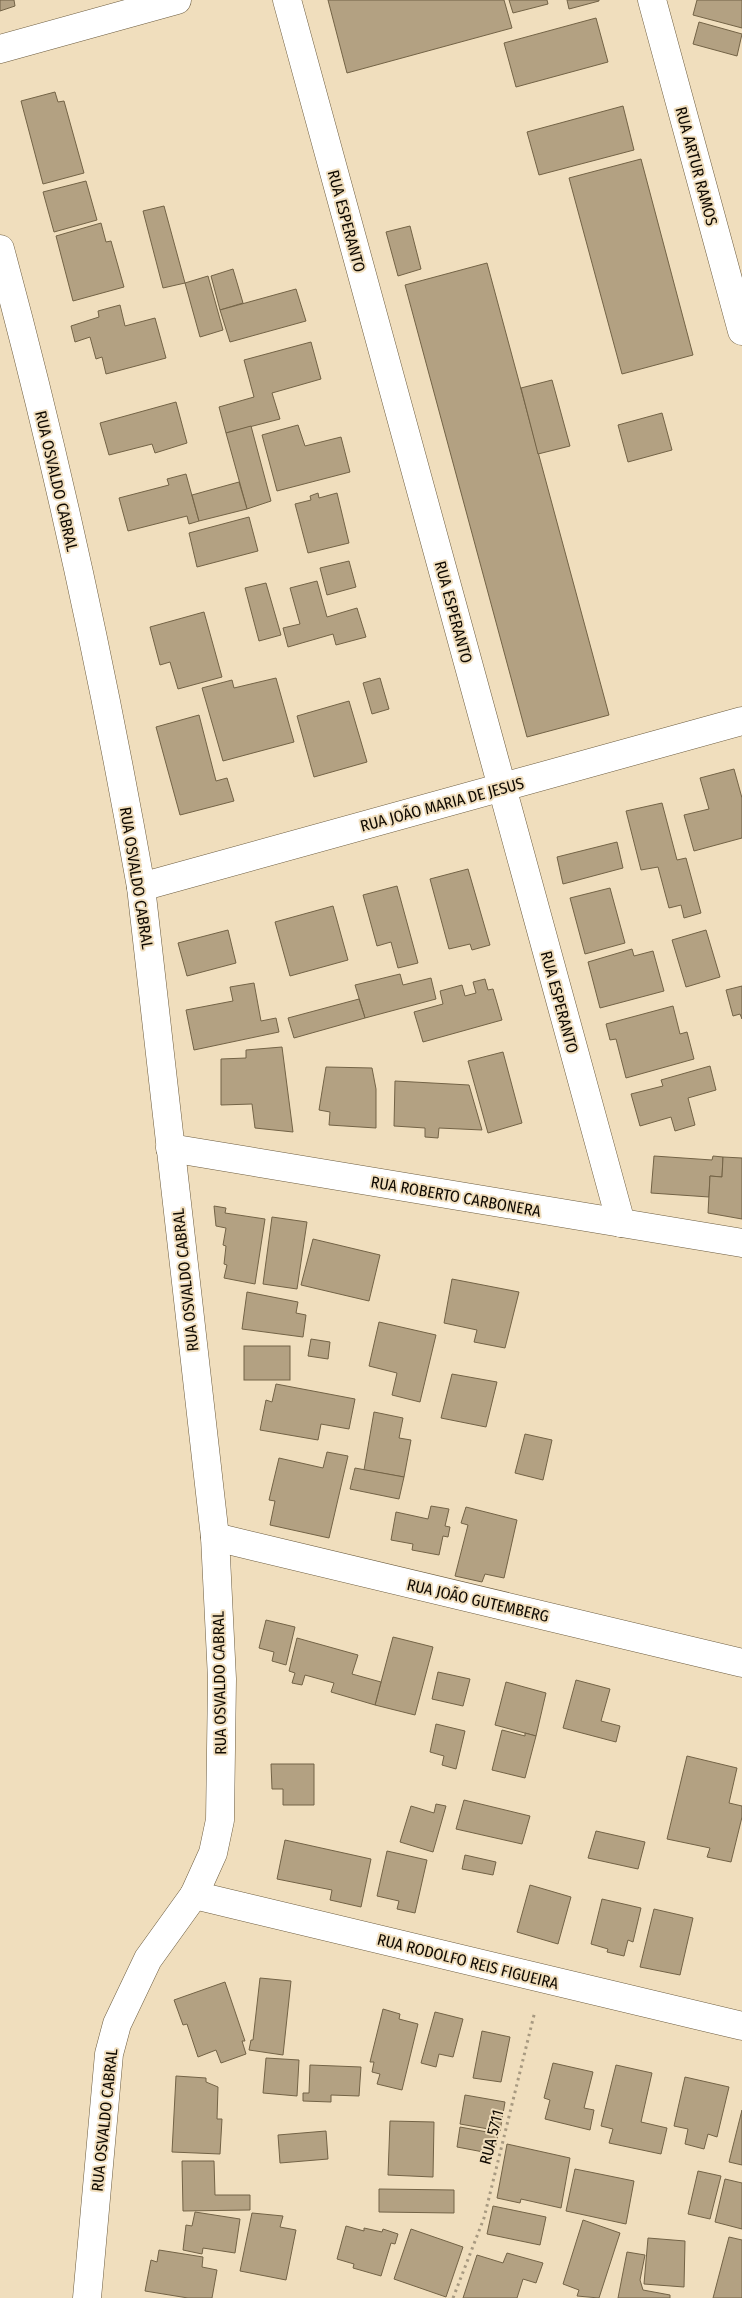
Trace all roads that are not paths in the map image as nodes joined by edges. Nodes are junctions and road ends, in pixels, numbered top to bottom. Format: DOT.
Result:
graph roads {
  1 [pos="178,0"];
  2 [pos="287,0"];
  3 [pos="652,0"];
  4 [pos="0,49"];
  5 [pos="0,249"];
  6 [pos="742,332"];
  7 [pos="742,721"];
  8 [pos="502,788"];
  9 [pos="141,887"];
  10 [pos="170,1148"];
  11 [pos="621,1223"];
  12 [pos="742,1243"];
  13 [pos="215,1537"];
  14 [pos="742,1663"];
  15 [pos="194,1895"];
  16 [pos="742,2026"];
  17 [pos="87,2298"];
  1 -- 4 [label="street"];
  2 -- 8 [label="street, RUA ESPERANTO"];
  3 -- 6 [label="street, RUA ARTUR RAMOS"];
  5 -- 9 [label="street, RUA OSVALDO CABRAL"];
  7 -- 8 [label="street, RUA JOÃO MARIA DE JESUS"];
  8 -- 9 [label="street, RUA JOÃO MARIA DE JESUS"];
  8 -- 11 [label="street, RUA ESPERANTO"];
  9 -- 10 [label="street, RUA OSVALDO CABRAL"];
  10 -- 11 [label="street, RUA ROBERTO CARBONERA"];
  10 -- 13 [label="street, RUA OSVALDO CABRAL"];
  11 -- 12 [label="street, RUA ROBERTO CARBONERA"];
  13 -- 14 [label="street, RUA JOÃO GUTEMBERG"];
  13 -- 15 [label="street, RUA OSVALDO CABRAL"];
  15 -- 16 [label="street, RUA RODOLFO REIS FIGUEIRA"];
  15 -- 17 [label="street, RUA OSVALDO CABRAL"];
}
